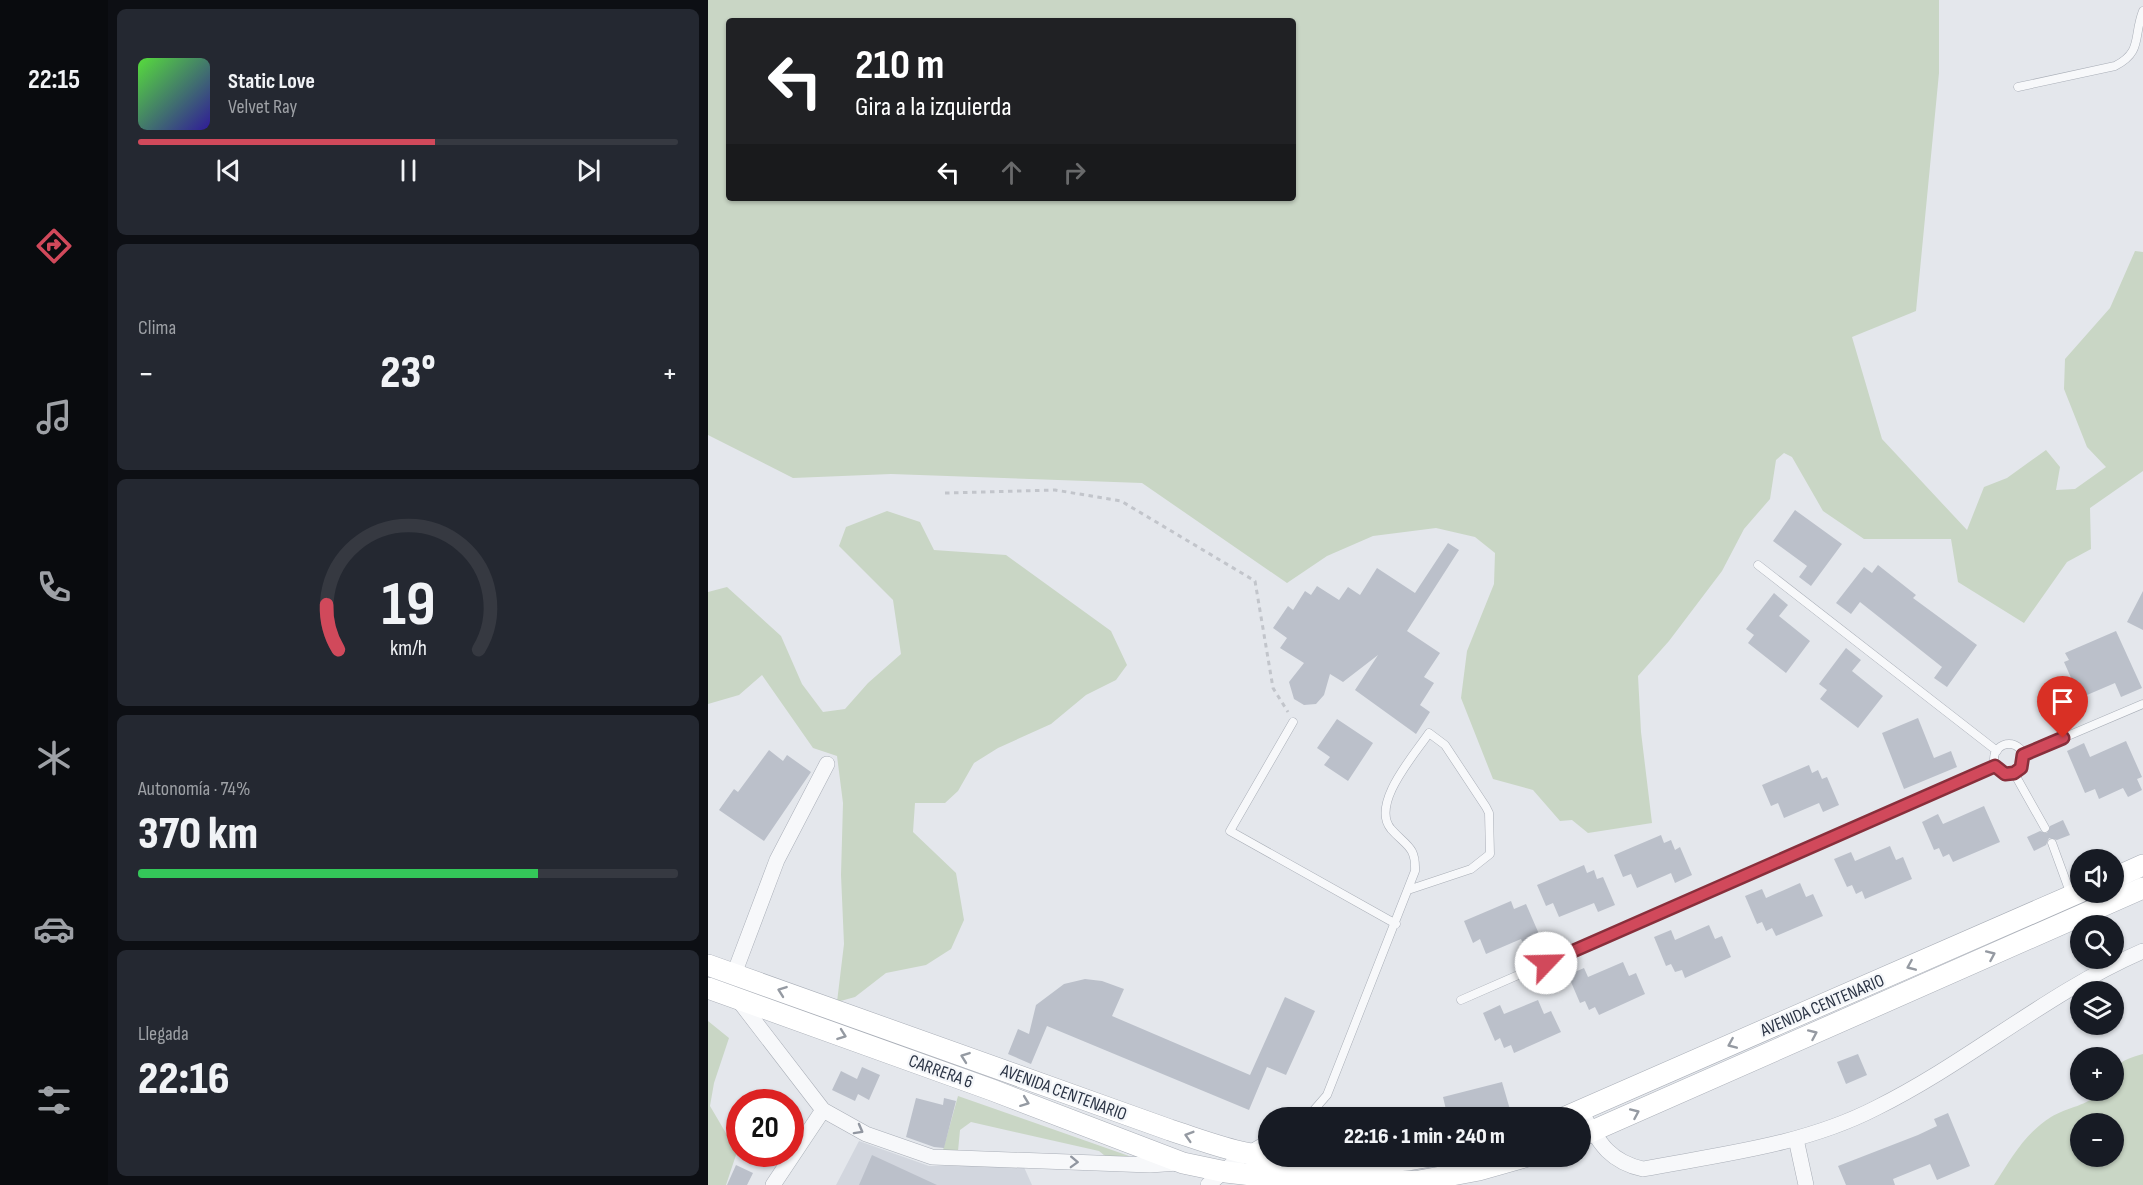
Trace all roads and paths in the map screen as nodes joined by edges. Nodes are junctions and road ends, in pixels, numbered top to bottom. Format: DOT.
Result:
graph roads {
  1 [pos="2143,11"];
  2 [pos="2018,87"];
  3 [pos="945,493"];
  4 [pos="1758,565"];
  5 [pos="2143,704"];
  6 [pos="1293,722"];
  7 [pos="1997,751"];
  8 [pos="2023,755"];
  9 [pos="828,764"];
  10 [pos="1995,766"];
  11 [pos="2014,773"];
  12 [pos="2045,828"];
  13 [pos="2052,843"];
  14 [pos="2143,865"];
  15 [pos="2124,874"];
  16 [pos="2070,883"];
  17 [pos="2143,888"];
  18 [pos="1408,890"];
  19 [pos="2124,892"];
  20 [pos="2073,903"];
  21 [pos="2074,903"];
  22 [pos="1396,924"];
  23 [pos="2143,951"];
  24 [pos="708,965"];
  25 [pos="734,974"];
  26 [pos="708,988"];
  27 [pos="736,996"];
  28 [pos="1461,1000"];
  29 [pos="1317,1107"];
  30 [pos="1588,1107"];
  31 [pos="822,1110"];
  32 [pos="1591,1132"];
  33 [pos="1591,1137"];
  34 [pos="1796,1139"];
  35 [pos="1258,1145"];
  36 [pos="1245,1153"];
  37 [pos="1258,1155"];
  38 [pos="1184,1163"];
  39 [pos="1490,1167"];
  40 [pos="1226,1172"];
  41 [pos="1394,1183"];
  42 [pos="1328,1184"];
  43 [pos="773,1185"];
  44 [pos="1208,1185"];
  45 [pos="1806,1185"];
  1 -- 2 [label="lane"];
  3 -- 6 [label="path"];
  4 -- 7 [label="lane"];
  5 -- 8 [label="lane"];
  6 -- 22 [label="lane"];
  7 -- 8 [label="lane"];
  7 -- 10 [label="lane"];
  8 -- 11 [label="lane"];
  9 -- 25 [label="street"];
  10 -- 11 [label="lane"];
  10 -- 28 [label="lane"];
  11 -- 12 [label="lane"];
  13 -- 16 [label="lane"];
  14 -- 15 [label="main road"];
  17 -- 19 [label="main road"];
  18 -- 18 [label="lane"];
  18 -- 22 [label="lane"];
  20 -- 30 [label="main road, AVENIDA CENTENARIO, one-way"];
  32 -- 21 [label="main road, one-way"];
  22 -- 29 [label="lane"];
  23 -- 34 [label="street"];
  24 -- 25 [label="main road, AVENIDA CENTENARIO"];
  36 -- 25 [label="main road, AVENIDA CENTENARIO, one-way"];
  26 -- 27 [label="main road, CARRERA 6"];
  27 -- 31 [label="street"];
  27 -- 38 [label="main road, CARRERA 6, one-way"];
  31 -- 38 [label="street, one-way"];
  31 -- 43 [label="street"];
  33 -- 34 [label="street"];
  34 -- 45 [label="street"];
  35 -- 36 [label="lane"];
  36 -- 37 [label="main road, AVENIDA CENTENARIO"];
  36 -- 40 [label="street"];
  38 -- 40 [label="main road, CARRERA 6"];
  39 -- 41 [label="main road, CARRERA 6"];
  40 -- 42 [label="main road, CARRERA 6"];
  40 -- 44 [label="street"];
  41 -- 42 [label="main road, CARRERA 6"];
}
